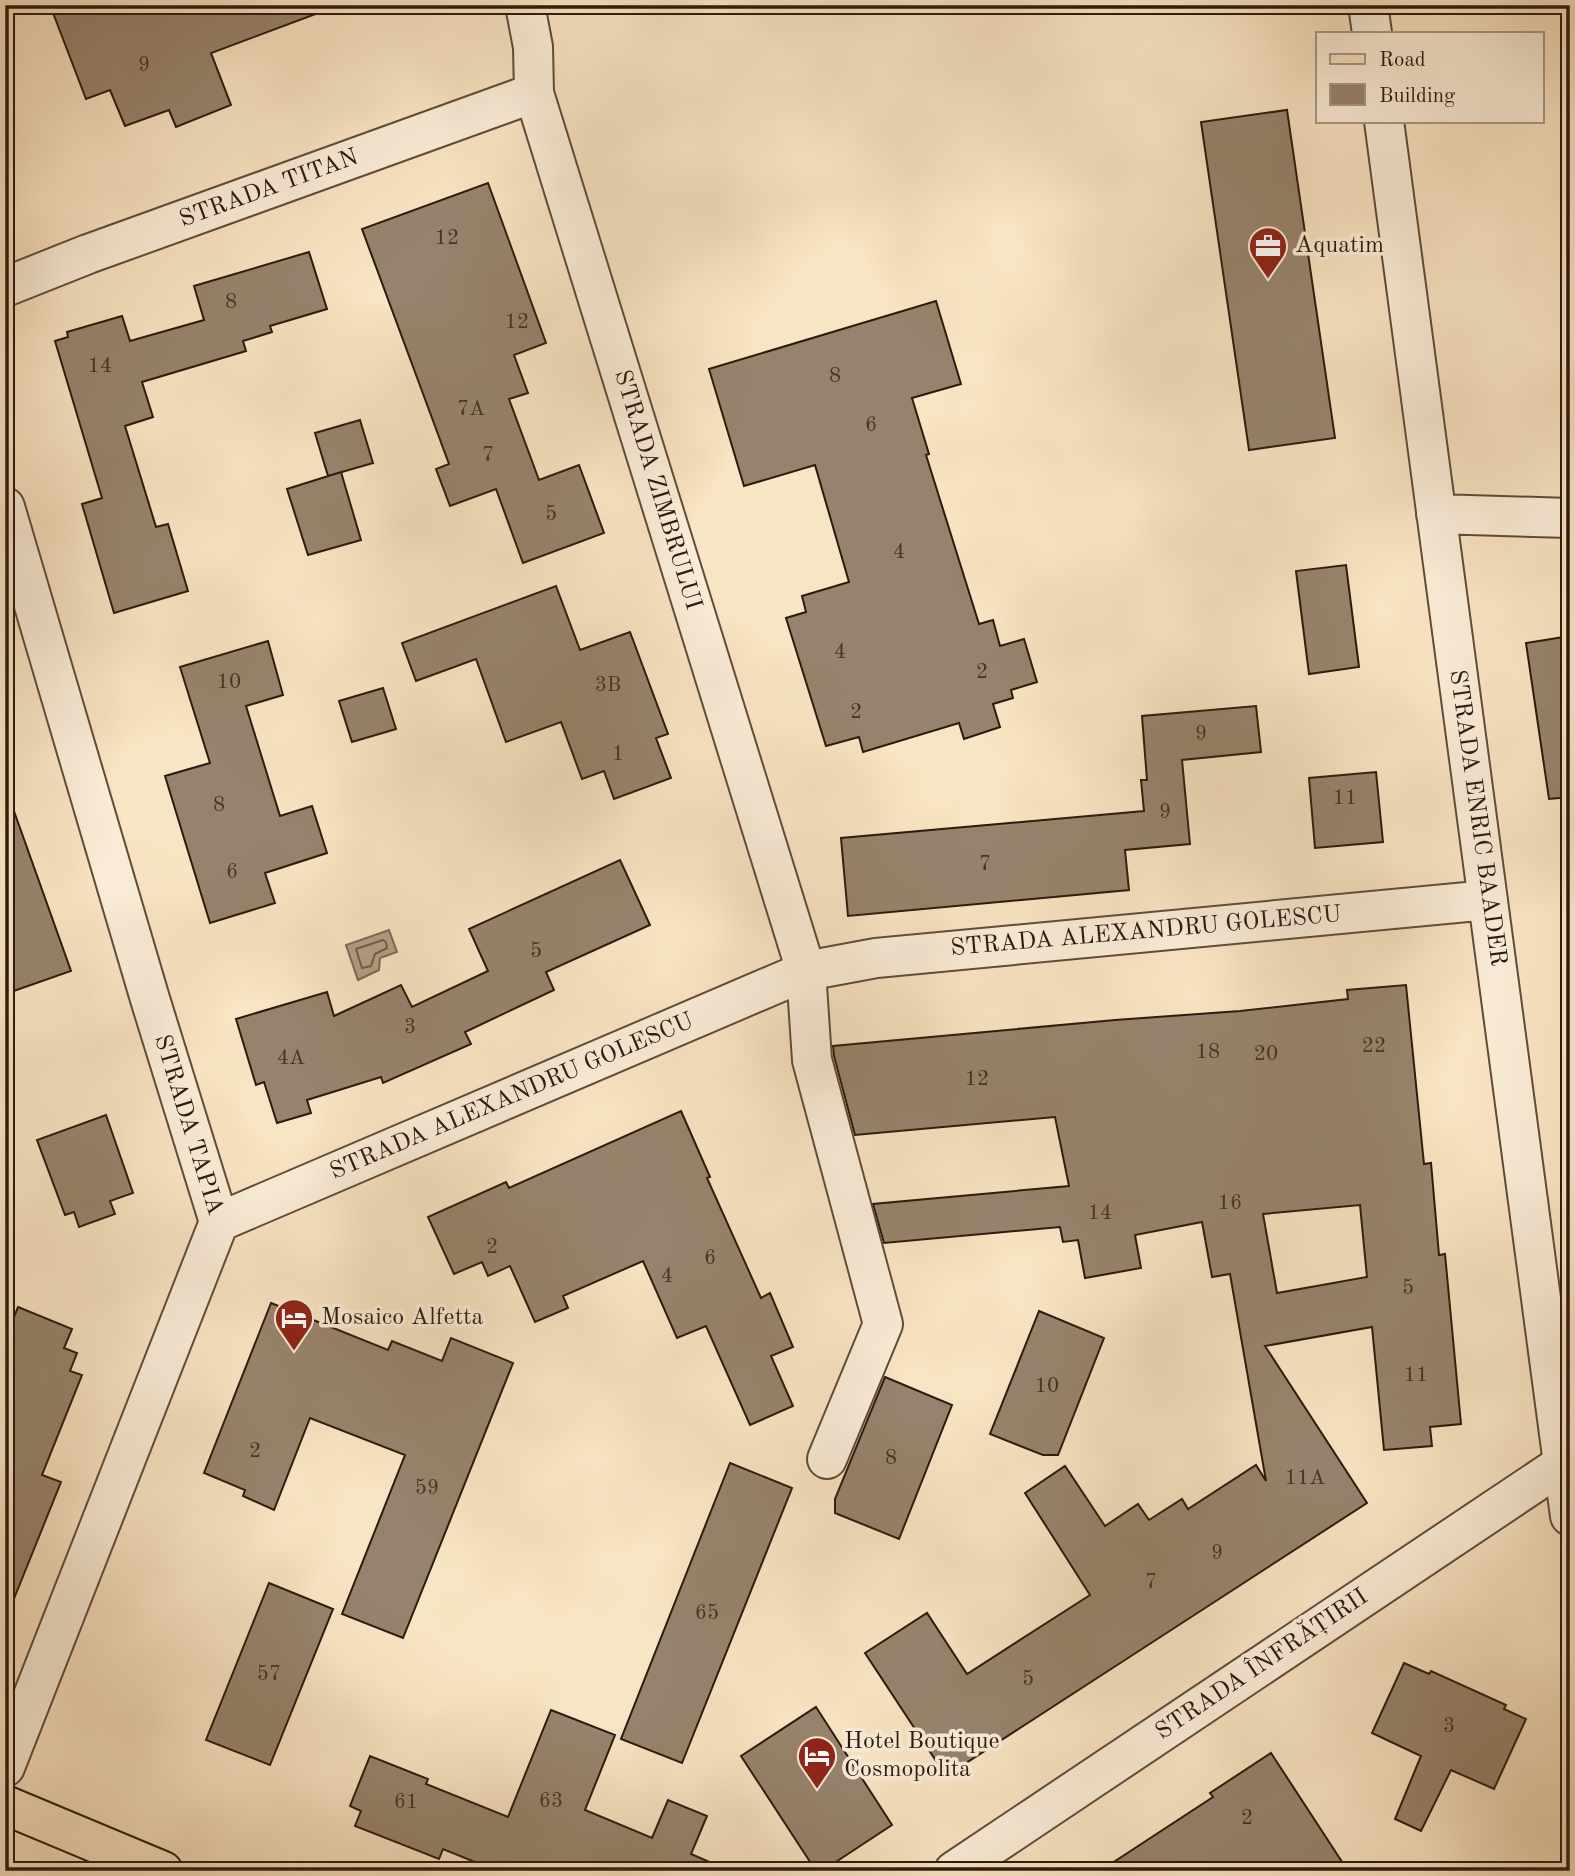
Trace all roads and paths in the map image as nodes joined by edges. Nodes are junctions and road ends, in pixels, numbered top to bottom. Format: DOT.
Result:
graph roads {
  1 [pos="525,5"];
  2 [pos="1368,5"];
  3 [pos="1372,32"];
  4 [pos="534,93"];
  5 [pos="1384,122"];
  6 [pos="5,287"];
  7 [pos="5,507"];
  8 [pos="1436,514"];
  9 [pos="1570,518"];
  10 [pos="1488,900"];
  11 [pos="806,971"];
  12 [pos="219,1223"];
  13 [pos="827,1459"];
  14 [pos="1567,1461"];
  15 [pos="1570,1516"];
  16 [pos="5,1767"];
  17 [pos="5,1805"];
  18 [pos="163,1871"];
  19 [pos="954,1871"];
  1 -- 4 [label="street, STRADA ZIMBRULUI"];
  2 -- 3 [label="street"];
  4 -- 6 [label="street, STRADA TITAN"];
  4 -- 11 [label="street, STRADA ZIMBRULUI"];
  5 -- 8 [label="street, STRADA ENRIC BAADER"];
  7 -- 12 [label="street, STRADA TAPIA"];
  8 -- 9 [label="street"];
  8 -- 10 [label="street, STRADA ENRIC BAADER"];
  10 -- 11 [label="street, STRADA ALEXANDRU GOLESCU"];
  10 -- 14 [label="street, STRADA ENRIC BAADER"];
  11 -- 12 [label="street, STRADA ALEXANDRU GOLESCU"];
  11 -- 13 [label="street"];
  12 -- 16 [label="street, STRADA TAPIA"];
  14 -- 15 [label="street, STRADA ENRIC BAADER"];
  14 -- 19 [label="street, STRADA ÎNFRĂȚIRII"];
  17 -- 18 [label="main road"];
}
